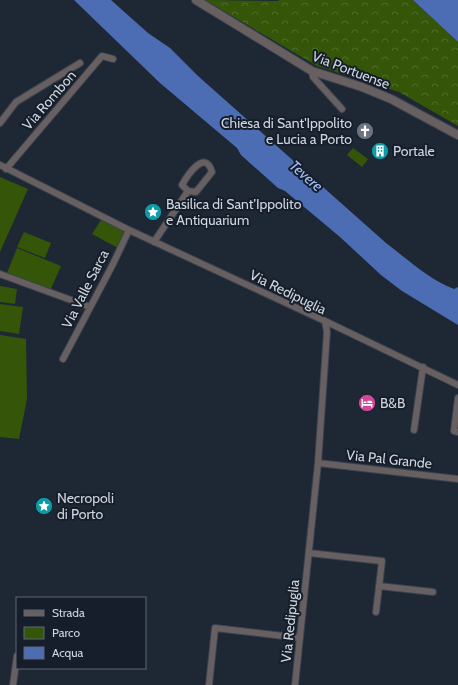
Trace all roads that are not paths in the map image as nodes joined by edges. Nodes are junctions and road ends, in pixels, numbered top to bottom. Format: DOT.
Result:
graph roads {
  1 [pos="196,0"];
  2 [pos="113,59"];
  3 [pos="80,63"];
  4 [pos="312,71"];
  5 [pos="342,109"];
  6 [pos="0,123"];
  7 [pos="458,135"];
  8 [pos="3,167"];
  9 [pos="188,191"];
  10 [pos="129,230"];
  11 [pos="154,242"];
  12 [pos="0,274"];
  13 [pos="90,307"];
  14 [pos="325,320"];
  15 [pos="63,359"];
  16 [pos="423,368"];
  17 [pos="458,385"];
  18 [pos="458,398"];
  19 [pos="414,430"];
  20 [pos="458,432"];
  21 [pos="318,464"];
  22 [pos="458,479"];
  23 [pos="309,553"];
  24 [pos="379,586"];
  25 [pos="433,592"];
  26 [pos="376,612"];
  27 [pos="300,638"];
  28 [pos="16,663"];
  29 [pos="13,685"];
  30 [pos="209,685"];
  31 [pos="295,685"];
  1 -- 4 [label="street, Via Portuense"];
  2 -- 8 [label="street, Via Rombon"];
  3 -- 6 [label="street"];
  4 -- 5 [label="street"];
  4 -- 7 [label="street, Via Portuense"];
  8 -- 10 [label="street, Via Redipuglia"];
  9 -- 9 [label="street"];
  9 -- 11 [label="street"];
  10 -- 11 [label="street, Via Redipuglia"];
  10 -- 13 [label="street, Via Valle Sarca"];
  11 -- 14 [label="street, Via Redipuglia"];
  12 -- 13 [label="street"];
  13 -- 15 [label="street, Via Valle Sarca"];
  14 -- 16 [label="street"];
  14 -- 21 [label="street, Via Redipuglia"];
  16 -- 17 [label="street"];
  16 -- 19 [label="street"];
  18 -- 20 [label="street"];
  21 -- 22 [label="street, Via Pal Grande"];
  21 -- 23 [label="street, Via Redipuglia"];
  23 -- 24 [label="street"];
  23 -- 27 [label="street, Via Redipuglia"];
  24 -- 25 [label="street"];
  24 -- 26 [label="street"];
  27 -- 30 [label="street"];
  27 -- 31 [label="street, Via Redipuglia"];
  28 -- 29 [label="street"];
}
